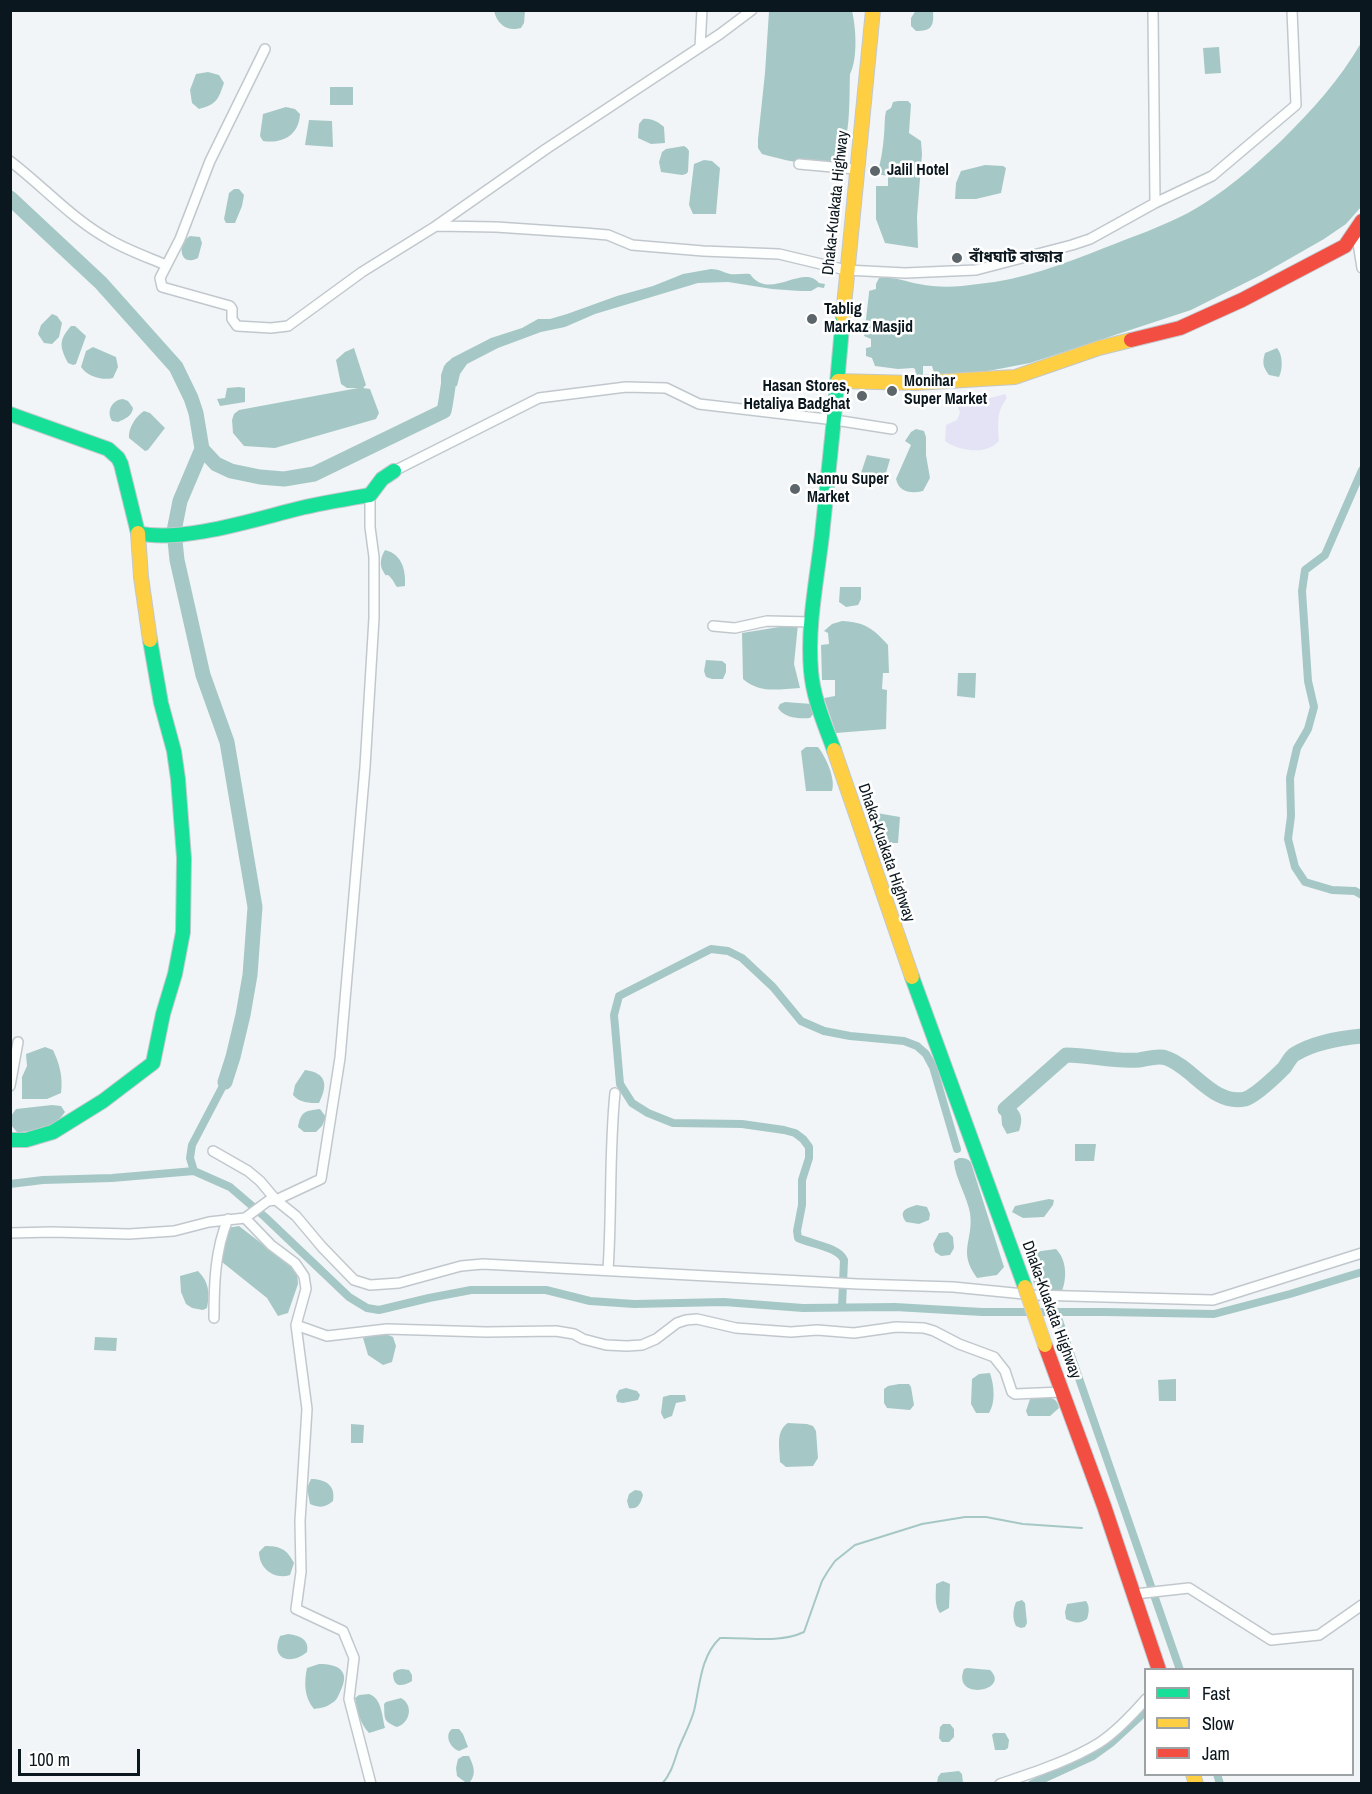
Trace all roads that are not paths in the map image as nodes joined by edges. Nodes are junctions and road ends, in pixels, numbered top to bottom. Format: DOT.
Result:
graph roads {
  1 [pos="702,10"];
  2 [pos="752,10"];
  3 [pos="873,10"];
  4 [pos="1154,10"];
  5 [pos="1292,10"];
  6 [pos="700,47"];
  7 [pos="265,49"];
  8 [pos="10,161"];
  9 [pos="799,164"];
  10 [pos="855,169"];
  11 [pos="1155,203"];
  12 [pos="436,226"];
  13 [pos="1359,226"];
  14 [pos="166,266"];
  15 [pos="1362,268"];
  16 [pos="846,270"];
  17 [pos="838,381"];
  18 [pos="10,414"];
  19 [pos="835,420"];
  20 [pos="892,429"];
  21 [pos="394,471"];
  22 [pos="370,495"];
  23 [pos="138,533"];
  24 [pos="812,622"];
  25 [pos="713,626"];
  26 [pos="18,1042"];
  27 [pos="10,1086"];
  28 [pos="615,1093"];
  29 [pos="10,1140"];
  30 [pos="213,1151"];
  31 [pos="272,1201"];
  32 [pos="245,1218"];
  33 [pos="228,1219"];
  34 [pos="10,1233"];
  35 [pos="1362,1253"];
  36 [pos="608,1270"];
  37 [pos="214,1318"];
  38 [pos="296,1324"];
  39 [pos="1062,1392"];
  40 [pos="1135,1594"];
  41 [pos="1362,1605"];
  42 [pos="1158,1668"];
  43 [pos="1144,1701"];
  44 [pos="371,1784"];
  45 [pos="1000,1784"];
  1 -- 6 [label="street"];
  2 -- 6 [label="street"];
  3 -- 10 [label="main road, Dhaka-Kuakata Highway"];
  4 -- 11 [label="street"];
  5 -- 11 [label="street"];
  6 -- 12 [label="street"];
  7 -- 14 [label="street"];
  8 -- 14 [label="street"];
  9 -- 10 [label="street"];
  10 -- 16 [label="main road, Dhaka-Kuakata Highway"];
  11 -- 16 [label="street"];
  12 -- 14 [label="street"];
  12 -- 16 [label="street"];
  13 -- 15 [label="street"];
  13 -- 17 [label="main road"];
  16 -- 17 [label="main road, Dhaka-Kuakata Highway"];
  17 -- 19 [label="main road, Dhaka-Kuakata Highway"];
  18 -- 23 [label="main road"];
  19 -- 20 [label="street"];
  19 -- 21 [label="street"];
  19 -- 24 [label="main road, Dhaka-Kuakata Highway"];
  21 -- 22 [label="main road"];
  22 -- 23 [label="main road"];
  22 -- 31 [label="street"];
  23 -- 29 [label="main road"];
  24 -- 25 [label="street"];
  24 -- 39 [label="main road, Dhaka-Kuakata Highway, bridge"];
  26 -- 27 [label="street"];
  28 -- 36 [label="street"];
  30 -- 31 [label="street"];
  31 -- 32 [label="street"];
  31 -- 36 [label="street"];
  32 -- 33 [label="street"];
  32 -- 38 [label="street"];
  33 -- 34 [label="street"];
  33 -- 37 [label="street"];
  35 -- 36 [label="street"];
  38 -- 39 [label="street"];
  38 -- 44 [label="street"];
  39 -- 40 [label="main road, Dhaka-Kuakata Highway"];
  40 -- 41 [label="street"];
  40 -- 42 [label="main road, Dhaka-Kuakata Highway"];
  43 -- 45 [label="street"];
}
